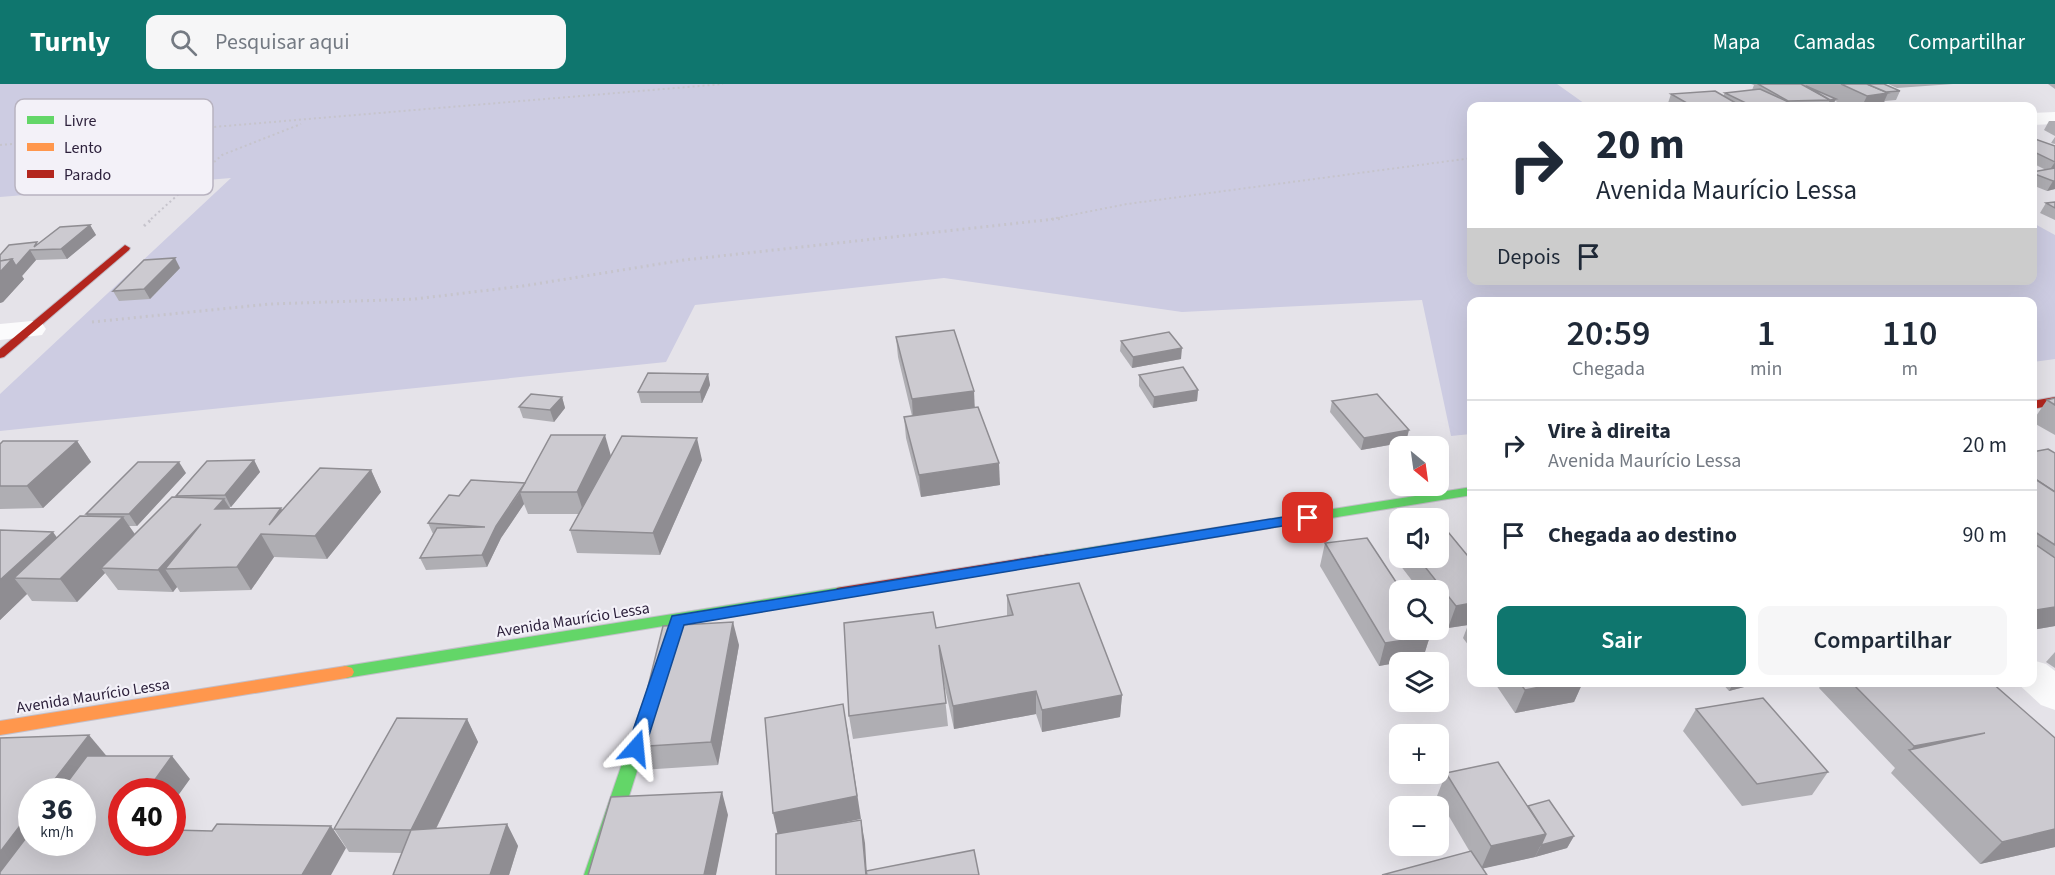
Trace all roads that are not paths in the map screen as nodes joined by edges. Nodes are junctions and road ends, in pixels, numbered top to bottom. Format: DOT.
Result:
graph roads {
  1 [pos="2055,118"];
  2 [pos="2037,119"];
  3 [pos="125,248"];
  4 [pos="32,328"];
  5 [pos="0,332"];
  6 [pos="0,356"];
  7 [pos="2055,401"];
  8 [pos="2037,404"];
  9 [pos="1467,492"];
  10 [pos="2037,679"];
  11 [pos="2055,694"];
  12 [pos="652,698"];
  13 [pos="0,728"];
  14 [pos="594,875"];
  1 -- 2 [label="street"];
  3 -- 4 [label="street"];
  4 -- 5 [label="street"];
  4 -- 6 [label="street"];
  7 -- 8 [label="street"];
  9 -- 13 [label="street, Avenida Maurício Lessa"];
  10 -- 11 [label="street"];
  12 -- 14 [label="street"];
}
